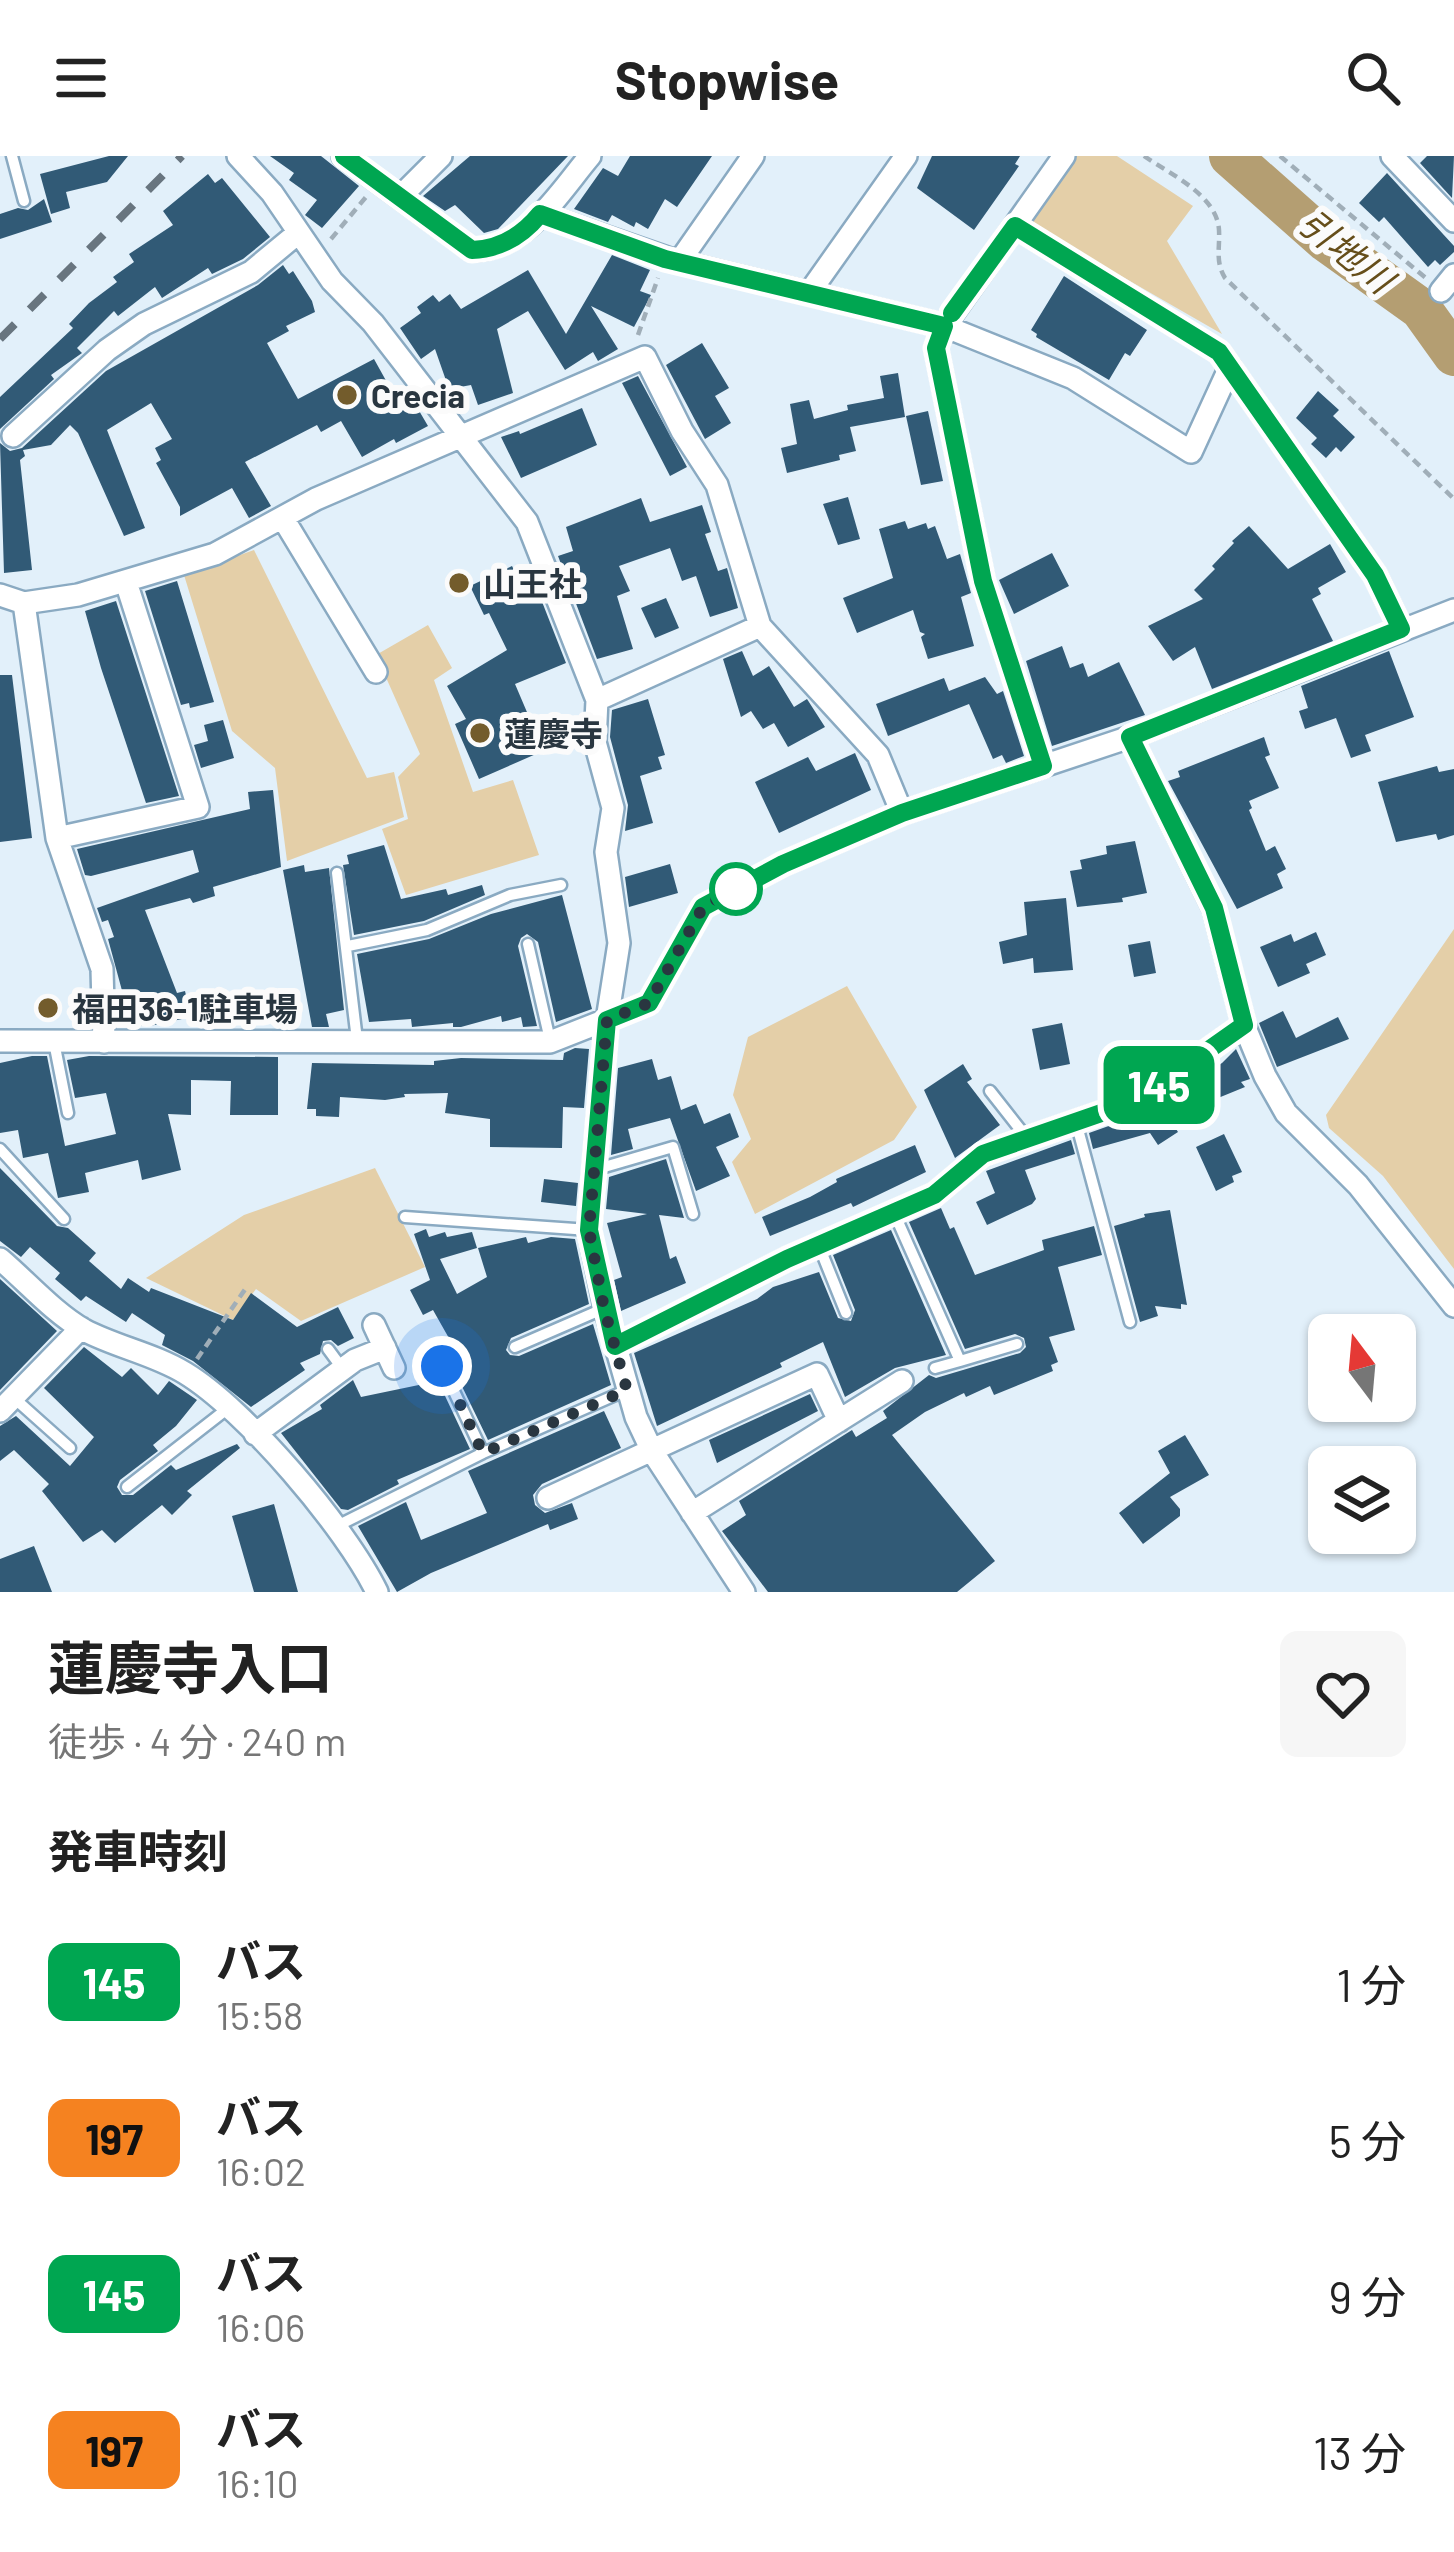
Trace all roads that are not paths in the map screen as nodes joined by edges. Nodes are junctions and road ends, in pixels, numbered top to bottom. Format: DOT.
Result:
graph roads {
  1 [pos="12,156"];
  2 [pos="238,156"];
  3 [pos="344,156"];
  4 [pos="441,156"];
  5 [pos="590,156"];
  6 [pos="753,156"];
  7 [pos="905,156"];
  8 [pos="1064,156"];
  9 [pos="1392,156"];
  10 [pos="401,196"];
  11 [pos="24,201"];
  12 [pos="540,214"];
  13 [pos="1454,221"];
  14 [pos="1015,226"];
  15 [pos="298,233"];
  16 [pos="672,260"];
  17 [pos="809,293"];
  18 [pos="944,326"];
  19 [pos="1230,367"];
  20 [pos="13,436"];
  21 [pos="460,437"];
  22 [pos="284,520"];
  23 [pos="126,582"];
  24 [pos="0,595"];
  25 [pos="355,596"];
  26 [pos="24,602"];
  27 [pos="335,609"];
  28 [pos="1454,610"];
  29 [pos="760,626"];
  30 [pos="1401,629"];
  31 [pos="376,672"];
  32 [pos="597,700"];
  33 [pos="1130,737"];
  34 [pos="1043,766"];
  35 [pos="902,813"];
  36 [pos="57,838"];
  37 [pos="337,873"];
  38 [pos="561,885"];
  39 [pos="528,944"];
  40 [pos="348,946"];
  41 [pos="607,1020"];
  42 [pos="1244,1025"];
  43 [pos="0,1041"];
  44 [pos="54,1042"];
  45 [pos="104,1042"];
  46 [pos="550,1042"];
  47 [pos="357,1044"];
  48 [pos="990,1091"];
  49 [pos="68,1113"];
  50 [pos="1076,1121"];
  51 [pos="1027,1138"];
  52 [pos="0,1149"];
  53 [pos="594,1170"];
  54 [pos="693,1214"];
  55 [pos="895,1215"];
  56 [pos="405,1217"];
  57 [pos="64,1219"];
  58 [pos="589,1230"];
  59 [pos="819,1246"];
  60 [pos="0,1260"];
  61 [pos="1454,1306"];
  62 [pos="604,1308"];
  63 [pos="846,1313"];
  64 [pos="1130,1322"];
  65 [pos="374,1325"];
  66 [pos="81,1328"];
  67 [pos="1017,1344"];
  68 [pos="615,1346"];
  69 [pos="515,1347"];
  70 [pos="328,1349"];
  71 [pos="960,1361"];
  72 [pos="442,1366"];
  73 [pos="342,1368"];
  74 [pos="935,1368"];
  75 [pos="902,1381"];
  76 [pos="627,1390"];
  77 [pos="7,1404"];
  78 [pos="227,1409"];
  79 [pos="839,1421"];
  80 [pos="255,1435"];
  81 [pos="70,1448"];
  82 [pos="652,1450"];
  83 [pos="483,1453"];
  84 [pos="127,1487"];
  85 [pos="548,1498"];
  86 [pos="692,1513"];
  87 [pos="334,1527"];
  88 [pos="377,1592"];
  89 [pos="744,1592"];
  1 -- 11 [label="lane"];
  2 -- 15 [label="street"];
  3 -- 10 [label="street"];
  4 -- 10 [label="street"];
  5 -- 12 [label="street"];
  6 -- 16 [label="street"];
  7 -- 17 [label="street"];
  8 -- 14 [label="street"];
  9 -- 13 [label="street"];
  10 -- 12 [label="street"];
  12 -- 16 [label="street"];
  14 -- 18 [label="street"];
  14 -- 19 [label="street"];
  15 -- 20 [label="street"];
  15 -- 21 [label="street"];
  16 -- 17 [label="street"];
  17 -- 18 [label="street"];
  18 -- 19 [label="street"];
  18 -- 34 [label="street"];
  19 -- 30 [label="street"];
  21 -- 22 [label="street"];
  21 -- 29 [label="street"];
  21 -- 32 [label="street"];
  22 -- 23 [label="street"];
  22 -- 27 [label="street"];
  23 -- 26 [label="street"];
  23 -- 36 [label="street"];
  24 -- 26 [label="street"];
  25 -- 27 [label="street"];
  26 -- 36 [label="street"];
  27 -- 31 [label="street"];
  28 -- 30 [label="street"];
  29 -- 32 [label="street"];
  29 -- 35 [label="street"];
  30 -- 33 [label="street"];
  32 -- 41 [label="street"];
  33 -- 34 [label="street"];
  33 -- 42 [label="street"];
  34 -- 35 [label="street"];
  35 -- 41 [label="street"];
  36 -- 45 [label="street"];
  37 -- 40 [label="lane"];
  38 -- 40 [label="lane"];
  39 -- 46 [label="lane"];
  40 -- 47 [label="lane"];
  41 -- 46 [label="street"];
  41 -- 53 [label="street"];
  42 -- 50 [label="street"];
  42 -- 61 [label="street"];
  43 -- 44 [label="street"];
  44 -- 45 [label="street"];
  44 -- 49 [label="lane"];
  45 -- 47 [label="street"];
  46 -- 47 [label="street"];
  48 -- 51 [label="lane"];
  50 -- 51 [label="street"];
  50 -- 64 [label="lane"];
  51 -- 55 [label="street"];
  52 -- 57 [label="lane"];
  53 -- 54 [label="lane"];
  53 -- 58 [label="street"];
  55 -- 59 [label="street"];
  55 -- 71 [label="lane"];
  56 -- 58 [label="lane"];
  58 -- 62 [label="street"];
  59 -- 63 [label="lane"];
  59 -- 68 [label="street"];
  60 -- 66 [label="street"];
  62 -- 68 [label="street"];
  62 -- 69 [label="lane"];
  65 -- 73 [label="street"];
  66 -- 77 [label="street"];
  66 -- 78 [label="street"];
  67 -- 71 [label="lane"];
  68 -- 76 [label="street"];
  70 -- 73 [label="lane"];
  71 -- 74 [label="lane"];
  72 -- 83 [label="lane"];
  73 -- 80 [label="street"];
  75 -- 79 [label="street"];
  76 -- 82 [label="street"];
  76 -- 83 [label="lane"];
  77 -- 81 [label="lane"];
  78 -- 80 [label="street"];
  78 -- 84 [label="lane"];
  79 -- 82 [label="street"];
  79 -- 86 [label="street"];
  80 -- 87 [label="street"];
  82 -- 85 [label="street"];
  82 -- 86 [label="street"];
  83 -- 87 [label="lane"];
  86 -- 89 [label="street"];
  87 -- 88 [label="street"];
}
